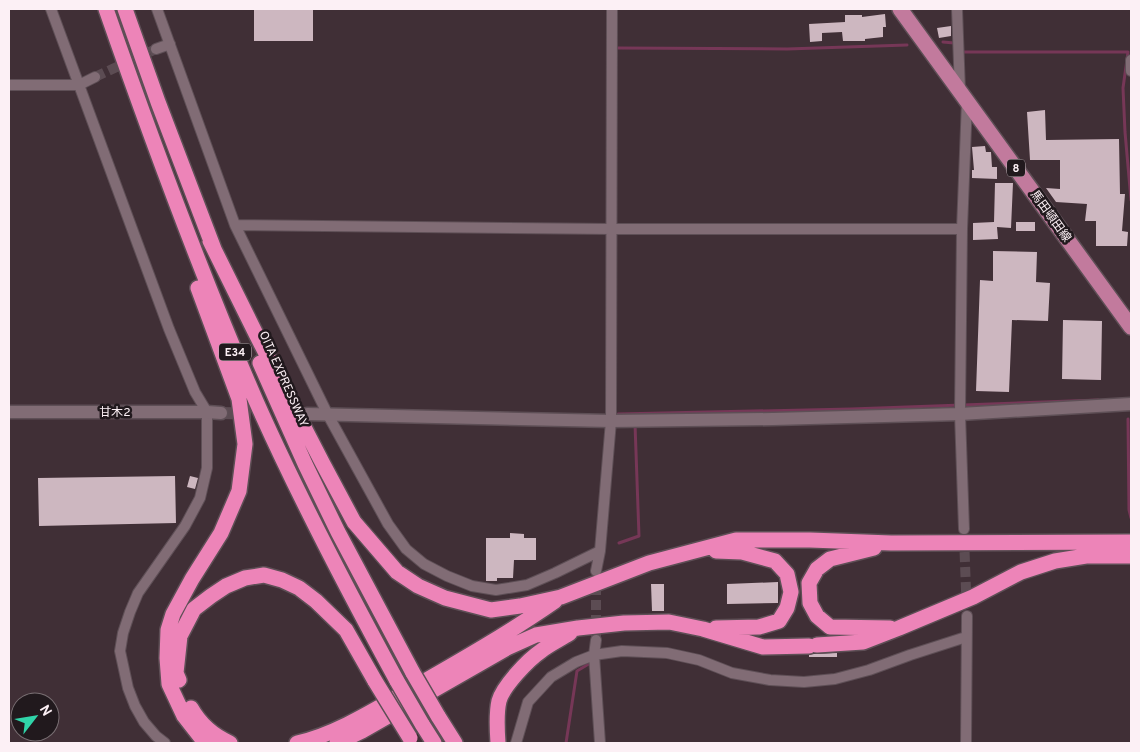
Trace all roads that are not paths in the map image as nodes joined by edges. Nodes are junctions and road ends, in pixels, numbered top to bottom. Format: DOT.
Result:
graph roads {
  1 [pos="51,9"];
  2 [pos="106,9"];
  3 [pos="125,9"];
  4 [pos="157,9"];
  5 [pos="612,9"];
  6 [pos="900,9"];
  7 [pos="957,9"];
  8 [pos="170,44"];
  9 [pos="156,48"];
  10 [pos="1131,60"];
  11 [pos="1131,71"];
  12 [pos="94,77"];
  13 [pos="9,85"];
  14 [pos="79,85"];
  15 [pos="963,96"];
  16 [pos="141,108"];
  17 [pos="235,225"];
  18 [pos="612,229"];
  19 [pos="962,229"];
  20 [pos="210,241"];
  21 [pos="1131,327"];
  22 [pos="1131,404"];
  23 [pos="9,412"];
  24 [pos="206,412"];
  25 [pos="221,413"];
  26 [pos="307,414"];
  27 [pos="960,414"];
  28 [pos="328,415"];
  29 [pos="611,421"];
  30 [pos="964,529"];
  31 [pos="1131,542"];
  32 [pos="891,544"];
  33 [pos="702,550"];
  34 [pos="600,551"];
  35 [pos="1131,556"];
  36 [pos="596,571"];
  37 [pos="561,597"];
  38 [pos="967,616"];
  39 [pos="578,628"];
  40 [pos="703,628"];
  41 [pos="900,628"];
  42 [pos="966,637"];
  43 [pos="596,640"];
  44 [pos="594,656"];
  45 [pos="411,741"];
  46 [pos="165,743"];
  47 [pos="208,743"];
  48 [pos="230,743"];
  49 [pos="297,743"];
  50 [pos="337,743"];
  51 [pos="434,743"];
  52 [pos="455,743"];
  53 [pos="498,743"];
  54 [pos="516,743"];
  55 [pos="600,743"];
  56 [pos="966,743"];
  1 -- 14 [label="street"];
  2 -- 16 [label="highway, E34"];
  3 -- 20 [label="highway, OITA EXPRESSWAY / E34"];
  4 -- 8 [label="street"];
  5 -- 18 [label="street"];
  6 -- 15 [label="main road, 馬田頓田線 / 8"];
  7 -- 15 [label="street"];
  8 -- 9 [label="street"];
  8 -- 17 [label="street"];
  10 -- 11 [label="street"];
  12 -- 14 [label="street"];
  13 -- 14 [label="street"];
  14 -- 24 [label="street"];
  15 -- 19 [label="street"];
  15 -- 21 [label="main road, 馬田頓田線 / 8"];
  16 -- 47 [label="highway"];
  16 -- 51 [label="highway, E34, bridge"];
  17 -- 18 [label="street"];
  17 -- 28 [label="street"];
  18 -- 19 [label="street"];
  18 -- 29 [label="street"];
  19 -- 27 [label="street"];
  20 -- 37 [label="highway"];
  20 -- 52 [label="highway, OITA EXPRESSWAY / E34, bridge"];
  22 -- 27 [label="street"];
  23 -- 24 [label="street, 甘木2"];
  24 -- 25 [label="street, 甘木2"];
  24 -- 46 [label="street"];
  26 -- 28 [label="street"];
  27 -- 29 [label="street"];
  27 -- 30 [label="street"];
  28 -- 29 [label="street"];
  28 -- 34 [label="street"];
  29 -- 34 [label="street"];
  31 -- 32 [label="highway"];
  32 -- 33 [label="highway"];
  32 -- 41 [label="highway"];
  33 -- 37 [label="highway"];
  33 -- 40 [label="highway"];
  34 -- 36 [label="street"];
  35 -- 41 [label="highway"];
  37 -- 49 [label="highway"];
  38 -- 42 [label="street"];
  39 -- 40 [label="highway"];
  39 -- 50 [label="highway"];
  39 -- 53 [label="highway"];
  40 -- 41 [label="highway"];
  42 -- 44 [label="street"];
  42 -- 56 [label="street"];
  43 -- 44 [label="street"];
  44 -- 54 [label="street"];
  44 -- 55 [label="street"];
  45 -- 48 [label="highway, bridge"];
}
